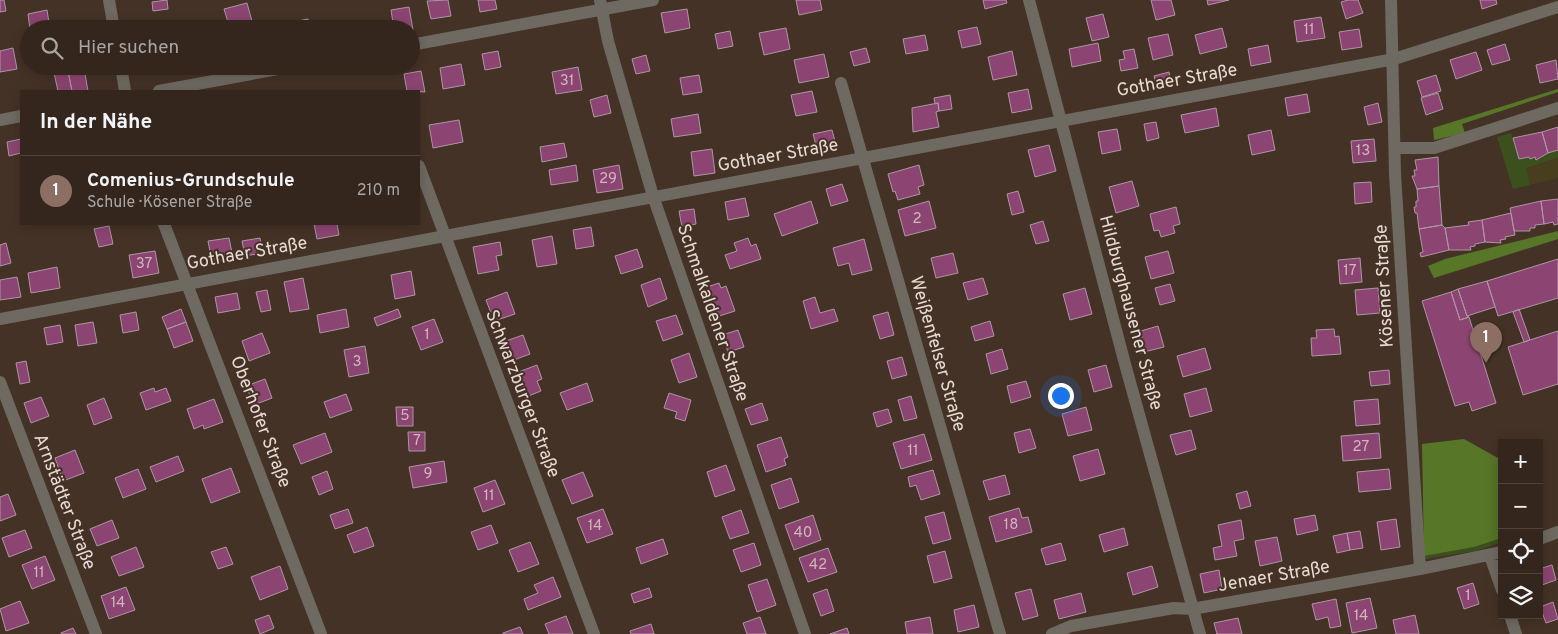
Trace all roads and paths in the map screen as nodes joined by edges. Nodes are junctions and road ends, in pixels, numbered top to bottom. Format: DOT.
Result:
graph roads {
  1 [pos="109,0"];
  2 [pos="653,0"];
  3 [pos="1029,0"];
  4 [pos="1391,0"];
  5 [pos="600,5"];
  6 [pos="1558,7"];
  7 [pos="112,20"];
  8 [pos="420,42"];
  9 [pos="1394,59"];
  10 [pos="123,75"];
  11 [pos="245,75"];
  12 [pos="841,83"];
  13 [pos="126,90"];
  14 [pos="164,90"];
  15 [pos="1558,108"];
  16 [pos="20,116"];
  17 [pos="0,120"];
  18 [pos="1061,120"];
  19 [pos="1395,148"];
  20 [pos="863,158"];
  21 [pos="420,169"];
  22 [pos="652,196"];
  23 [pos="164,225"];
  24 [pos="444,236"];
  25 [pos="188,282"];
  26 [pos="0,319"];
  27 [pos="0,382"];
  28 [pos="1558,532"];
  29 [pos="1543,538"];
  30 [pos="1496,554"];
  31 [pos="1420,569"];
  32 [pos="1499,574"];
  33 [pos="1192,609"];
  34 [pos="1511,619"];
  35 [pos="96,634"];
  36 [pos="321,634"];
  37 [pos="594,634"];
  38 [pos="804,634"];
  39 [pos="1000,634"];
  40 [pos="1052,634"];
  41 [pos="1200,634"];
  42 [pos="1516,634"];
  1 -- 7 [label="street"];
  2 -- 5 [label="street"];
  3 -- 18 [label="street, Hildburghausener Straße"];
  4 -- 9 [label="street, Kösener Straße"];
  5 -- 8 [label="street"];
  5 -- 22 [label="street, Schmalkaldener Straße"];
  6 -- 9 [label="street, Gothaer Straße"];
  9 -- 18 [label="street, Gothaer Straße"];
  9 -- 19 [label="street, Kösener Straße"];
  10 -- 13 [label="street"];
  11 -- 14 [label="street"];
  12 -- 20 [label="street, Weißenfelser Straße"];
  15 -- 19 [label="street"];
  16 -- 17 [label="street"];
  18 -- 20 [label="street, Gothaer Straße"];
  18 -- 33 [label="street, Hildburghausener Straße"];
  19 -- 31 [label="street, Kösener Straße"];
  20 -- 22 [label="street, Gothaer Straße"];
  20 -- 39 [label="street, Weißenfelser Straße"];
  21 -- 24 [label="street, Schwarzburger Straße"];
  22 -- 24 [label="street, Gothaer Straße"];
  22 -- 38 [label="street, Schmalkaldener Straße"];
  23 -- 25 [label="street, Oberhofer Straße"];
  24 -- 25 [label="street, Gothaer Straße"];
  24 -- 37 [label="street, Schwarzburger Straße"];
  25 -- 26 [label="street, Gothaer Straße"];
  25 -- 36 [label="street, Oberhofer Straße"];
  27 -- 35 [label="street, Arnstädter Straße"];
  28 -- 29 [label="street"];
  30 -- 31 [label="street, Jenaer Straße"];
  30 -- 32 [label="street"];
  31 -- 33 [label="street, Jenaer Straße"];
  33 -- 40 [label="street, Jenaer Straße"];
  33 -- 41 [label="street, Hildburghausener Straße"];
  34 -- 42 [label="street"];
}
